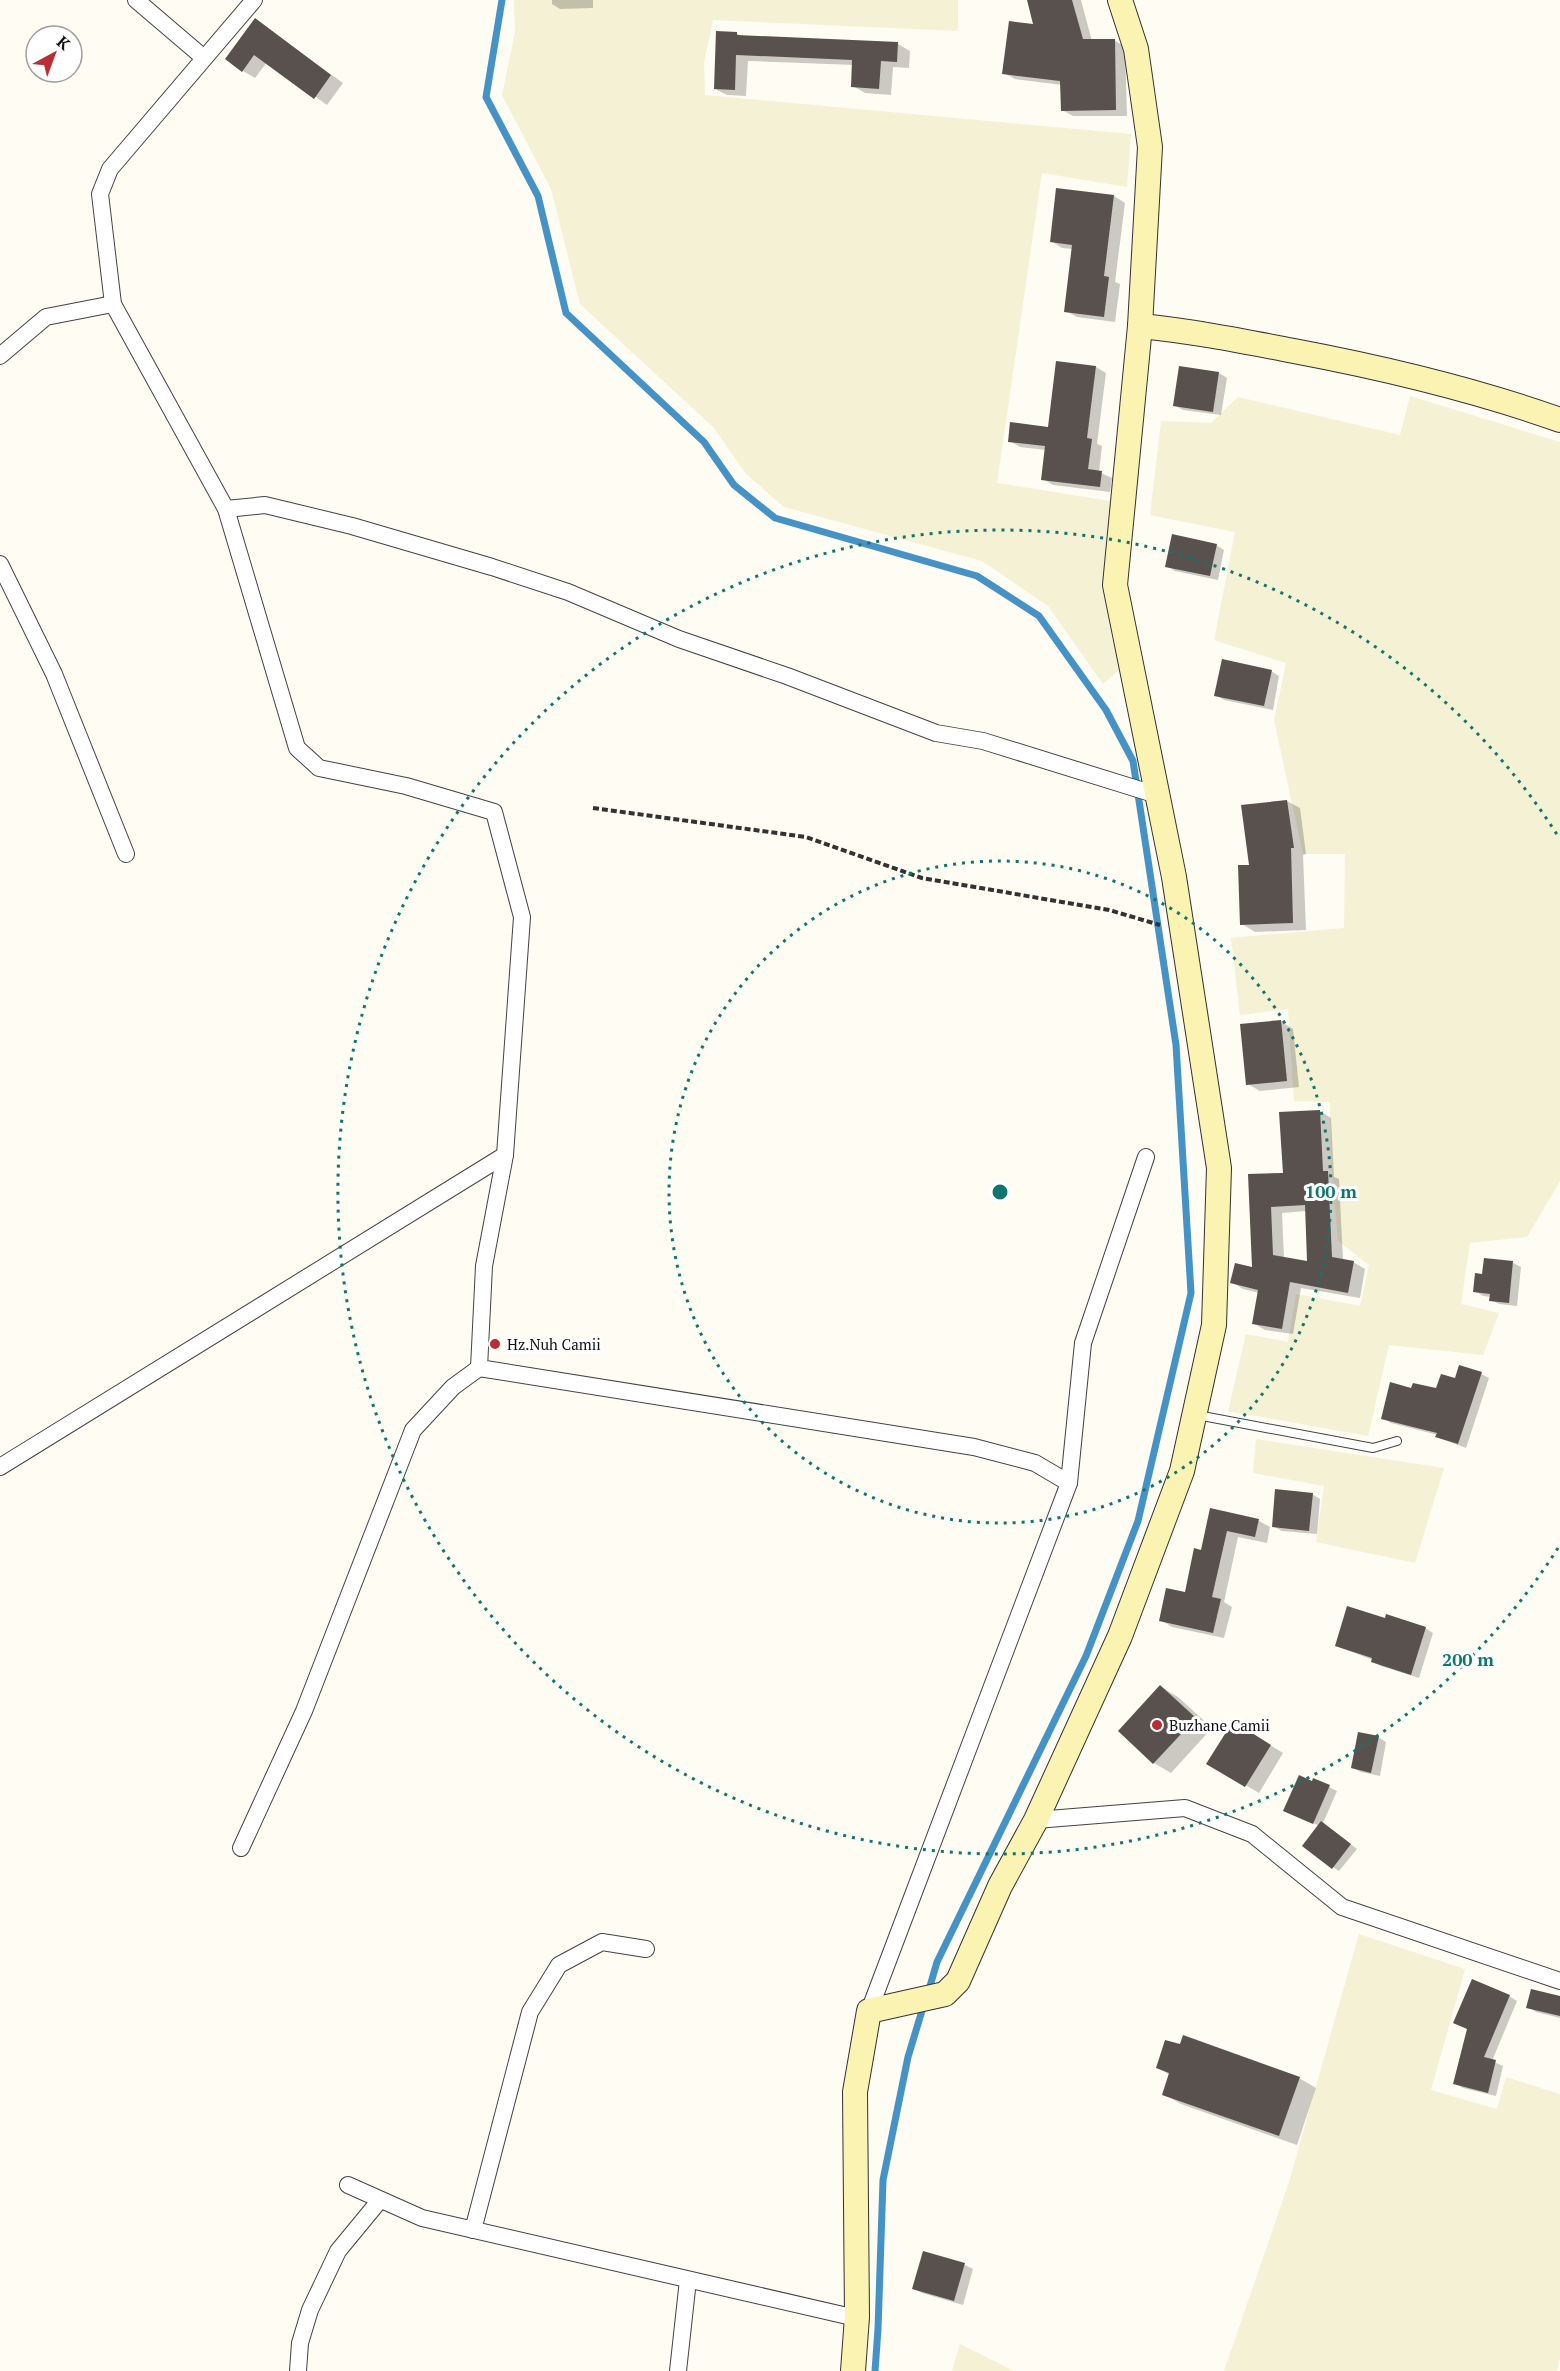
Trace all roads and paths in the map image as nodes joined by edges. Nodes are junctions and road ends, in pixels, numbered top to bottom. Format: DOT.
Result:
graph roads {
  1 [pos="136,0"];
  2 [pos="254,0"];
  3 [pos="1120,0"];
  4 [pos="204,58"];
  5 [pos="113,304"];
  6 [pos="1140,326"];
  7 [pos="0,356"];
  8 [pos="1560,420"];
  9 [pos="226,509"];
  10 [pos="0,564"];
  11 [pos="1158,795"];
  12 [pos="593,808"];
  13 [pos="126,854"];
  14 [pos="1168,927"];
  15 [pos="506,1155"];
  16 [pos="1146,1157"];
  17 [pos="479,1368"];
  18 [pos="1194,1415"];
  19 [pos="1397,1441"];
  20 [pos="0,1467"];
  21 [pos="1069,1483"];
  22 [pos="1036,1821"];
  23 [pos="241,1848"];
  24 [pos="646,1948"];
  25 [pos="1560,1981"];
  26 [pos="869,2011"];
  27 [pos="348,2185"];
  28 [pos="380,2200"];
  29 [pos="473,2230"];
  30 [pos="688,2280"];
  31 [pos="856,2318"];
  32 [pos="298,2371"];
  33 [pos="678,2371"];
  34 [pos="853,2371"];
  1 -- 4 [label="street"];
  2 -- 4 [label="street"];
  3 -- 6 [label="street"];
  4 -- 5 [label="street"];
  5 -- 7 [label="street"];
  5 -- 9 [label="street"];
  6 -- 8 [label="street"];
  6 -- 11 [label="street"];
  9 -- 11 [label="street"];
  9 -- 15 [label="street"];
  10 -- 13 [label="street"];
  11 -- 18 [label="street"];
  12 -- 14 [label="path"];
  15 -- 17 [label="street"];
  15 -- 20 [label="street"];
  16 -- 21 [label="street"];
  17 -- 21 [label="street"];
  17 -- 23 [label="street"];
  18 -- 19 [label="lane"];
  18 -- 22 [label="street"];
  21 -- 26 [label="street"];
  22 -- 25 [label="street"];
  22 -- 26 [label="street"];
  24 -- 29 [label="street"];
  26 -- 31 [label="street"];
  27 -- 28 [label="street"];
  28 -- 29 [label="street"];
  28 -- 32 [label="street"];
  29 -- 30 [label="street"];
  30 -- 31 [label="street"];
  30 -- 33 [label="street"];
  31 -- 34 [label="street"];
}
